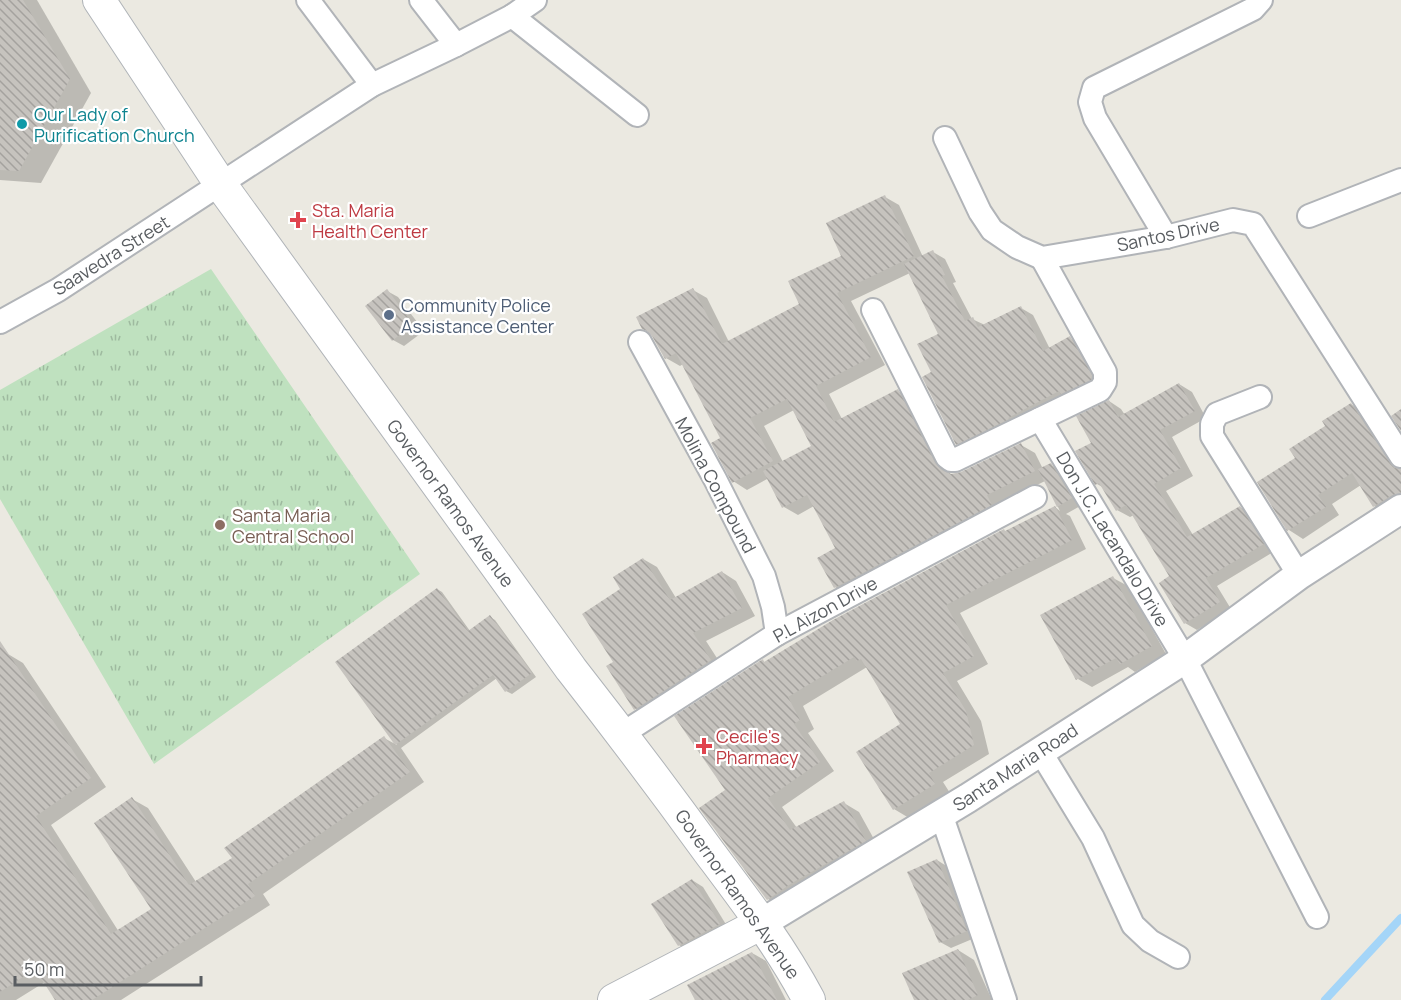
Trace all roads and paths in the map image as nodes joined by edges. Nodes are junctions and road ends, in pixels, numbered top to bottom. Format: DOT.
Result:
graph roads {
  1 [pos="99,0"];
  2 [pos="308,0"];
  3 [pos="421,0"];
  4 [pos="535,0"];
  5 [pos="1261,0"];
  6 [pos="512,15"];
  7 [pos="456,45"];
  8 [pos="372,85"];
  9 [pos="637,115"];
  10 [pos="945,138"];
  11 [pos="1401,180"];
  12 [pos="221,185"];
  13 [pos="1309,216"];
  14 [pos="1166,237"];
  15 [pos="1042,258"];
  16 [pos="873,310"];
  17 [pos="0,322"];
  18 [pos="640,342"];
  19 [pos="1260,397"];
  20 [pos="1040,419"];
  21 [pos="1401,456"];
  22 [pos="1035,497"];
  23 [pos="1401,508"];
  24 [pos="1299,575"];
  25 [pos="777,634"];
  26 [pos="1185,659"];
  27 [pos="622,734"];
  28 [pos="1040,751"];
  29 [pos="941,814"];
  30 [pos="1317,917"];
  31 [pos="762,924"];
  32 [pos="1178,957"];
  33 [pos="614,1000"];
  34 [pos="809,1000"];
  35 [pos="1005,1000"];
  1 -- 12 [label="main road, Governor Ramos Avenue"];
  2 -- 8 [label="street"];
  3 -- 7 [label="street"];
  4 -- 6 [label="street, Saavedra Street"];
  5 -- 14 [label="street"];
  6 -- 7 [label="street, Saavedra Street"];
  6 -- 9 [label="street"];
  7 -- 8 [label="street, Saavedra Street"];
  8 -- 12 [label="street, Saavedra Street"];
  10 -- 15 [label="street"];
  11 -- 13 [label="street"];
  12 -- 17 [label="street, Saavedra Street"];
  12 -- 27 [label="main road, Governor Ramos Avenue"];
  14 -- 15 [label="street, Santos Drive"];
  14 -- 21 [label="street, Santos Drive"];
  15 -- 20 [label="street"];
  16 -- 20 [label="street"];
  18 -- 25 [label="street, Molina Compound"];
  19 -- 24 [label="street"];
  20 -- 26 [label="street, Don J.C. Lacandalo Drive"];
  22 -- 25 [label="street, P.L Aizon Drive"];
  23 -- 24 [label="street, Santa Maria Road"];
  24 -- 26 [label="street, Santa Maria Road"];
  25 -- 27 [label="street, P.L Aizon Drive"];
  26 -- 28 [label="street, Santa Maria Road"];
  26 -- 30 [label="street, Don J.C. Lacandalo Drive"];
  27 -- 31 [label="main road, Governor Ramos Avenue"];
  28 -- 29 [label="street, Santa Maria Road"];
  28 -- 32 [label="street"];
  29 -- 31 [label="street, Santa Maria Road"];
  29 -- 35 [label="street"];
  31 -- 33 [label="main road, Santa Maria Road"];
  31 -- 34 [label="main road, Governor Ramos Avenue"];
}
